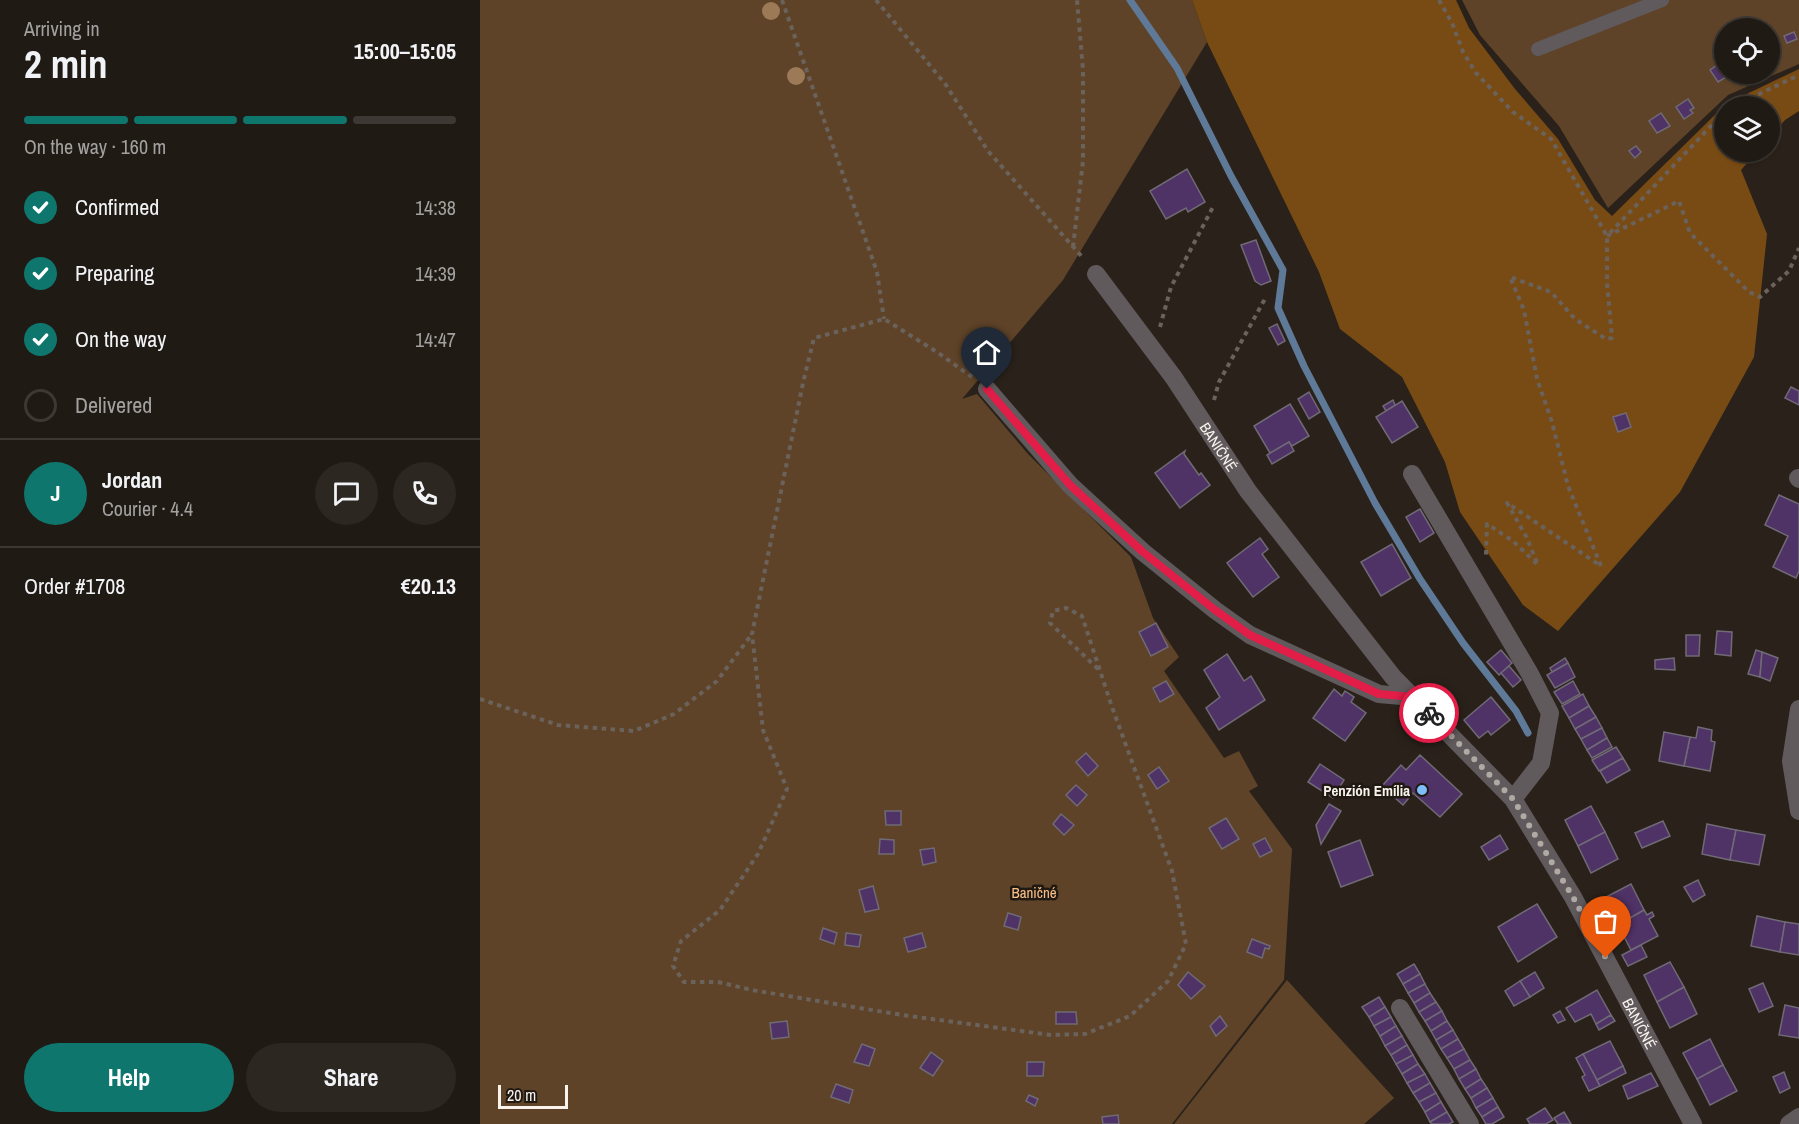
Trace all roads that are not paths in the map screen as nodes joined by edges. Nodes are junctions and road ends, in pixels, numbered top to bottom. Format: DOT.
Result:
graph roads {
  1 [pos="1662,0"];
  2 [pos="1538,50"];
  3 [pos="1096,273"];
  4 [pos="987,389"];
  5 [pos="1412,474"];
  6 [pos="1413,697"];
  7 [pos="1799,709"];
  8 [pos="1513,799"];
  9 [pos="1799,811"];
  10 [pos="1400,1008"];
  11 [pos="1799,1117"];
  12 [pos="1470,1124"];
  13 [pos="1693,1124"];
  14 [pos="1789,1124"];
  1 -- 2 [label="lane"];
  3 -- 6 [label="street, BANIČNÉ"];
  4 -- 6 [label="street"];
  5 -- 8 [label="street"];
  6 -- 8 [label="street, BANIČNÉ"];
  7 -- 9 [label="street"];
  8 -- 13 [label="street, BANIČNÉ"];
  10 -- 12 [label="street"];
  11 -- 14 [label="street"];
}
